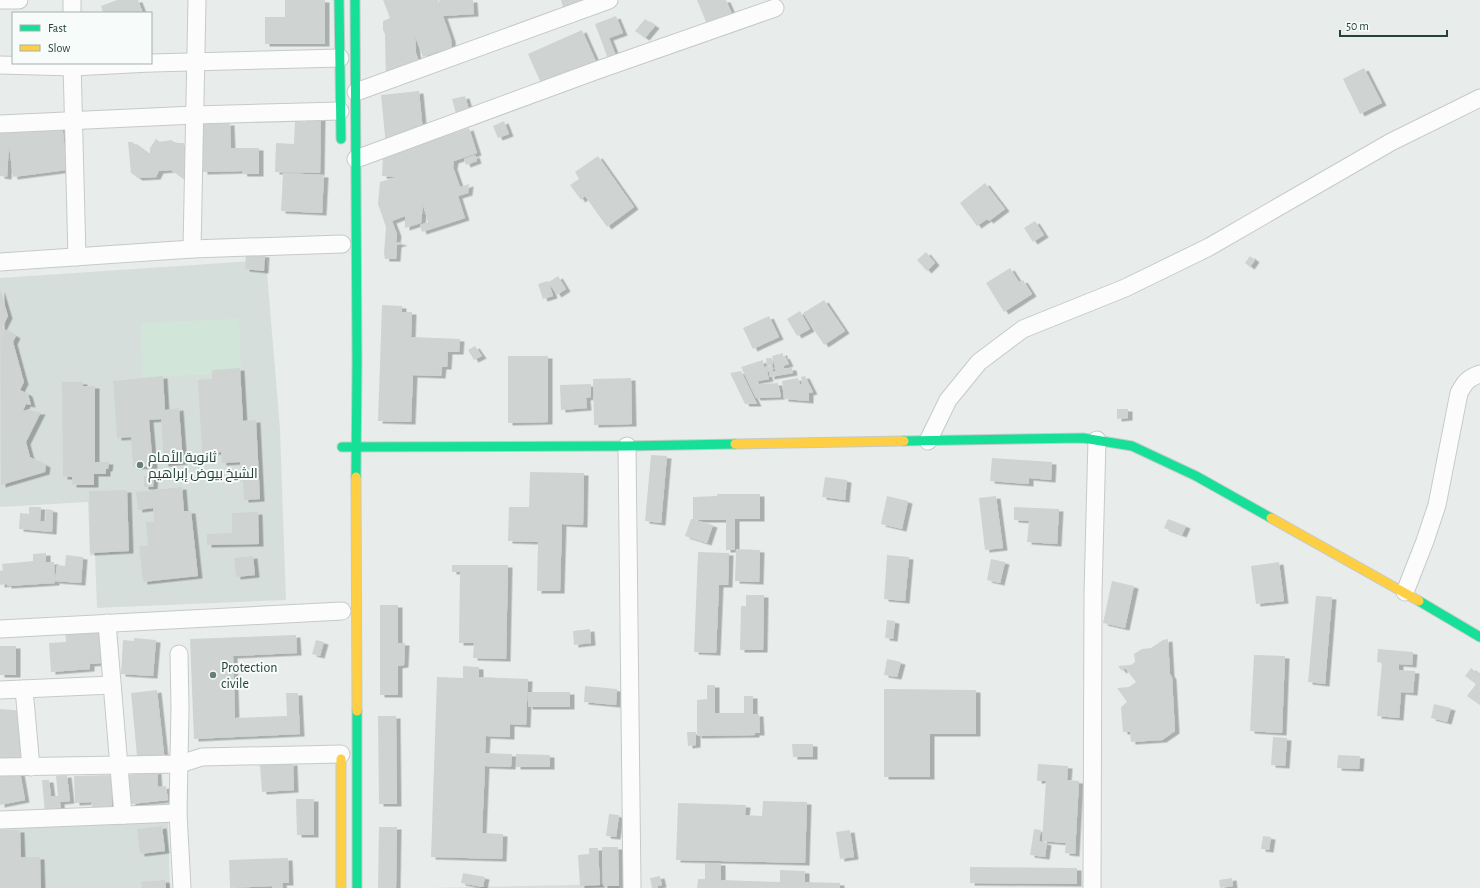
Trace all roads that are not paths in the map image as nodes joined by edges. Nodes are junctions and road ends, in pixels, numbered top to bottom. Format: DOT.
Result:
graph roads {
  1 [pos="0,0"];
  2 [pos="19,0"];
  3 [pos="72,0"];
  4 [pos="197,0"];
  5 [pos="339,0"];
  6 [pos="355,0"];
  7 [pos="609,0"];
  8 [pos="775,8"];
  9 [pos="72,12"];
  10 [pos="340,58"];
  11 [pos="196,61"];
  12 [pos="152,63"];
  13 [pos="112,64"];
  14 [pos="72,65"];
  15 [pos="0,66"];
  16 [pos="356,92"];
  17 [pos="1480,98"];
  18 [pos="340,111"];
  19 [pos="195,115"];
  20 [pos="73,121"];
  21 [pos="0,124"];
  22 [pos="341,150"];
  23 [pos="356,159"];
  24 [pos="342,244"];
  25 [pos="192,249"];
  26 [pos="77,257"];
  27 [pos="0,262"];
  28 [pos="1480,374"];
  29 [pos="1097,440"];
  30 [pos="928,441"];
  31 [pos="627,446"];
  32 [pos="356,447"];
  33 [pos="342,448"];
  34 [pos="1405,592"];
  35 [pos="342,611"];
  36 [pos="107,623"];
  37 [pos="0,629"];
  38 [pos="1480,637"];
  39 [pos="179,654"];
  40 [pos="112,685"];
  41 [pos="24,689"];
  42 [pos="0,690"];
  43 [pos="341,750"];
  44 [pos="180,764"];
  45 [pos="118,765"];
  46 [pos="0,767"];
  47 [pos="31,767"];
  48 [pos="178,812"];
  49 [pos="123,815"];
  50 [pos="0,820"];
  51 [pos="182,888"];
  52 [pos="341,888"];
  53 [pos="357,888"];
  54 [pos="632,888"];
  55 [pos="1092,888"];
  1 -- 2 [label="street"];
  3 -- 9 [label="street"];
  4 -- 11 [label="street"];
  5 -- 10 [label="street"];
  6 -- 16 [label="street"];
  7 -- 16 [label="street"];
  8 -- 23 [label="street"];
  10 -- 11 [label="street"];
  10 -- 18 [label="street"];
  11 -- 12 [label="street"];
  11 -- 19 [label="street"];
  13 -- 14 [label="street"];
  14 -- 15 [label="street"];
  14 -- 20 [label="street"];
  16 -- 23 [label="street"];
  17 -- 30 [label="street"];
  18 -- 19 [label="street"];
  18 -- 22 [label="street"];
  19 -- 20 [label="street"];
  19 -- 25 [label="street"];
  20 -- 21 [label="street"];
  20 -- 26 [label="street"];
  23 -- 32 [label="street"];
  24 -- 25 [label="street"];
  25 -- 26 [label="street"];
  26 -- 27 [label="street"];
  28 -- 34 [label="street"];
  29 -- 30 [label="street"];
  29 -- 34 [label="street"];
  29 -- 55 [label="street"];
  30 -- 31 [label="street"];
  31 -- 32 [label="street"];
  31 -- 54 [label="street"];
  32 -- 33 [label="street"];
  32 -- 53 [label="street"];
  34 -- 38 [label="street"];
  35 -- 36 [label="street"];
  36 -- 37 [label="street"];
  36 -- 40 [label="street"];
  39 -- 44 [label="street"];
  40 -- 41 [label="street"];
  40 -- 45 [label="street"];
  41 -- 42 [label="street"];
  41 -- 47 [label="street"];
  43 -- 44 [label="street"];
  43 -- 52 [label="street"];
  44 -- 45 [label="street"];
  44 -- 48 [label="street"];
  45 -- 47 [label="street"];
  45 -- 49 [label="street"];
  46 -- 47 [label="street"];
  48 -- 49 [label="street"];
  48 -- 51 [label="street"];
  49 -- 50 [label="street"];
}
